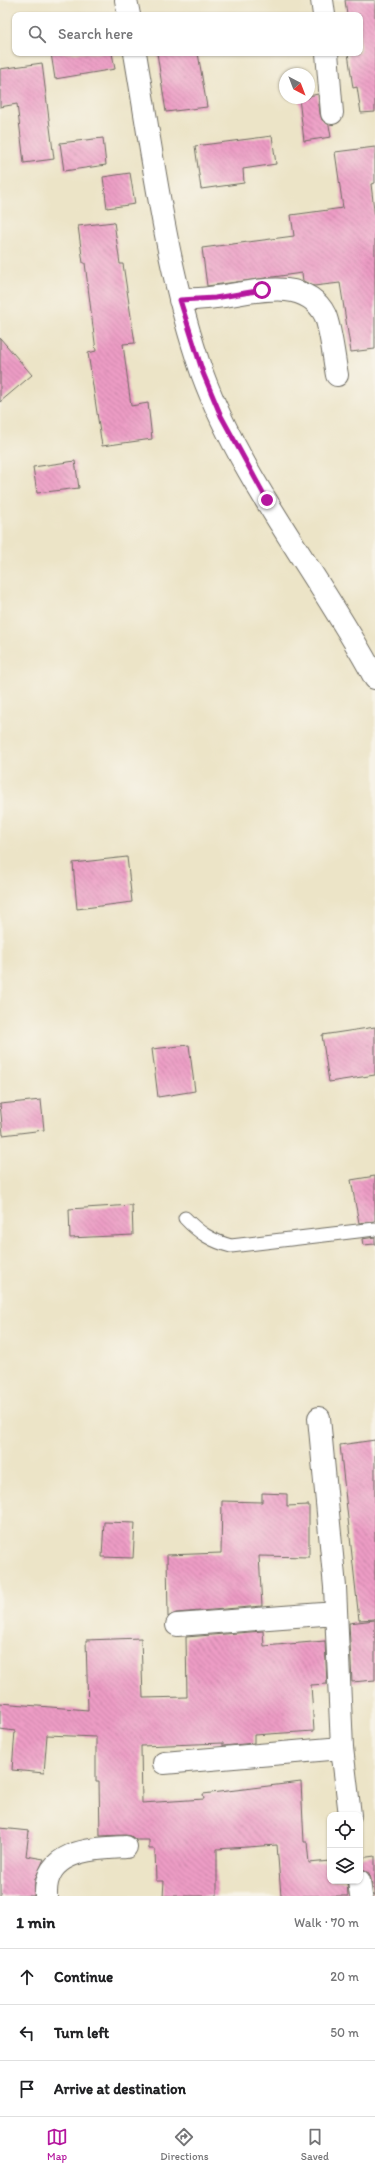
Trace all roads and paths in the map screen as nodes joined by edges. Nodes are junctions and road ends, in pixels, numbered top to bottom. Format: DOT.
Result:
graph roads {
  1 [pos="126,0"];
  2 [pos="322,0"];
  3 [pos="128,12"];
  4 [pos="324,12"];
  5 [pos="136,56"];
  6 [pos="327,56"];
  7 [pos="332,113"];
  8 [pos="180,300"];
  9 [pos="337,376"];
  10 [pos="375,678"];
  11 [pos="185,1218"];
  12 [pos="375,1229"];
  13 [pos="319,1418"];
  14 [pos="336,1613"];
  15 [pos="177,1625"];
  16 [pos="342,1748"];
  17 [pos="164,1762"];
  18 [pos="350,1812"];
  19 [pos="126,1847"];
  20 [pos="359,1884"];
  21 [pos="46,1896"];
  22 [pos="361,1896"];
  1 -- 3 [label="street"];
  2 -- 4 [label="street"];
  5 -- 8 [label="street"];
  6 -- 7 [label="street"];
  8 -- 9 [label="street"];
  8 -- 10 [label="street"];
  11 -- 12 [label="lane"];
  13 -- 14 [label="street"];
  14 -- 15 [label="street"];
  14 -- 16 [label="street"];
  16 -- 17 [label="street"];
  16 -- 18 [label="street"];
  19 -- 21 [label="street"];
  20 -- 22 [label="street"];
}
